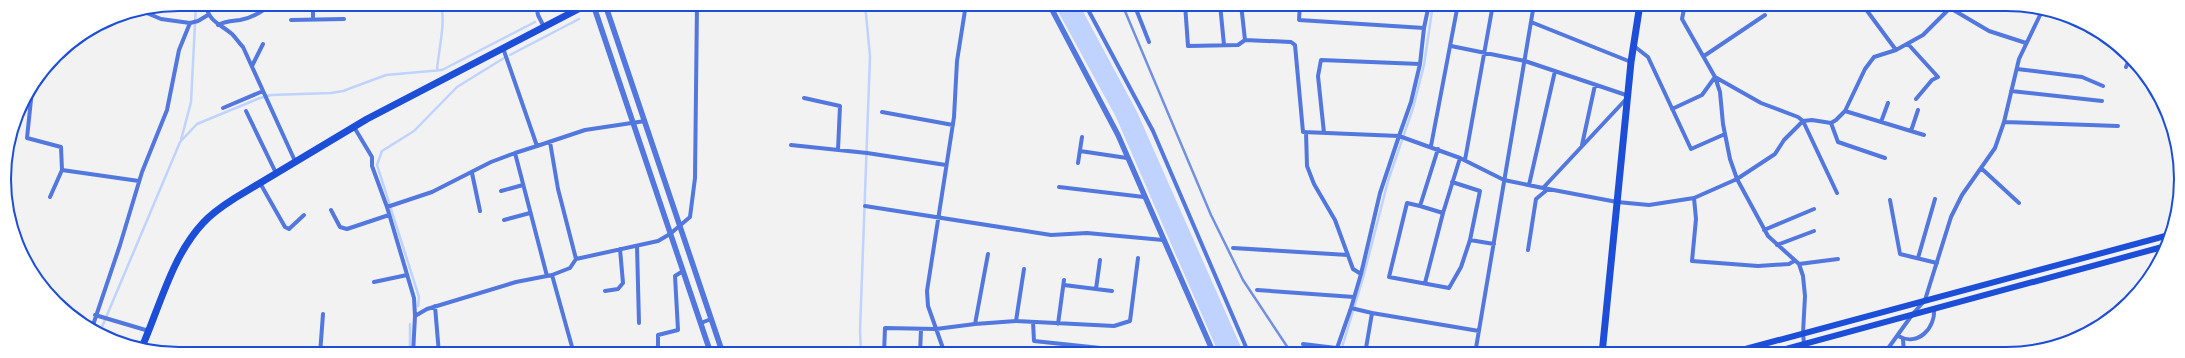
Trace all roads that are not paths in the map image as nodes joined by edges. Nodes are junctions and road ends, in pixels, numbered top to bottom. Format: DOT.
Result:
graph roads {
  1 [pos="207,11"];
  2 [pos="263,11"];
  3 [pos="313,11"];
  4 [pos="537,11"];
  5 [pos="575,11"];
  6 [pos="595,11"];
  7 [pos="607,11"];
  8 [pos="697,11"];
  9 [pos="965,11"];
  10 [pos="1053,11"];
  11 [pos="1089,11"];
  12 [pos="1137,11"];
  13 [pos="1186,11"];
  14 [pos="1221,11"];
  15 [pos="1242,11"];
  16 [pos="1300,11"];
  17 [pos="1428,11"];
  18 [pos="1457,11"];
  19 [pos="1492,11"];
  20 [pos="1533,11"];
  21 [pos="1639,11"];
  22 [pos="1684,11"];
  23 [pos="1867,11"];
  24 [pos="1947,11"];
  25 [pos="1955,11"];
  26 [pos="148,14"];
  27 [pos="2040,14"];
  28 [pos="208,15"];
  29 [pos="1765,15"];
  30 [pos="344,19"];
  31 [pos="291,20"];
  32 [pos="313,20"];
  33 [pos="192,22"];
  34 [pos="1531,22"];
  35 [pos="218,25"];
  36 [pos="544,27"];
  37 [pos="1424,28"];
  38 [pos="1245,40"];
  39 [pos="1149,42"];
  40 [pos="263,44"];
  41 [pos="1908,44"];
  42 [pos="2026,44"];
  43 [pos="1224,45"];
  44 [pos="1451,46"];
  45 [pos="1633,46"];
  46 [pos="503,48"];
  47 [pos="1896,50"];
  48 [pos="1485,51"];
  49 [pos="1704,56"];
  50 [pos="1525,61"];
  51 [pos="1631,62"];
  52 [pos="2128,63"];
  53 [pos="1420,64"];
  54 [pos="252,66"];
  55 [pos="2126,67"];
  56 [pos="2017,69"];
  57 [pos="1555,71"];
  58 [pos="1715,77"];
  59 [pos="1595,84"];
  60 [pos="2103,86"];
  61 [pos="2011,91"];
  62 [pos="264,93"];
  63 [pos="1629,96"];
  64 [pos="804,98"];
  65 [pos="1916,99"];
  66 [pos="31,100"];
  67 [pos="2102,101"];
  68 [pos="1888,103"];
  69 [pos="223,108"];
  70 [pos="1672,109"];
  71 [pos="1918,110"];
  72 [pos="246,111"];
  73 [pos="1845,111"];
  74 [pos="882,112"];
  75 [pos="644,121"];
  76 [pos="1803,121"];
  77 [pos="633,122"];
  78 [pos="1881,122"];
  79 [pos="2004,122"];
  80 [pos="1831,123"];
  81 [pos="953,125"];
  82 [pos="2118,126"];
  83 [pos="354,127"];
  84 [pos="1911,131"];
  85 [pos="1306,132"];
  86 [pos="1324,133"];
  87 [pos="1725,134"];
  88 [pos="1924,135"];
  89 [pos="1399,136"];
  90 [pos="1082,137"];
  91 [pos="550,142"];
  92 [pos="791,145"];
  93 [pos="1582,145"];
  94 [pos="537,146"];
  95 [pos="1431,146"];
  96 [pos="1438,149"];
  97 [pos="838,150"];
  98 [pos="1080,151"];
  99 [pos="515,153"];
  100 [pos="1128,158"];
  101 [pos="1460,158"];
  102 [pos="1885,158"];
  103 [pos="1465,160"];
  104 [pos="295,162"];
  105 [pos="1078,163"];
  106 [pos="946,165"];
  107 [pos="1981,168"];
  108 [pos="62,170"];
  109 [pos="276,173"];
  110 [pos="472,173"];
  111 [pos="1736,179"];
  112 [pos="1504,180"];
  113 [pos="140,181"];
  114 [pos="1452,182"];
  115 [pos="260,183"];
  116 [pos="523,185"];
  117 [pos="1529,185"];
  118 [pos="1059,187"];
  119 [pos="1543,188"];
  120 [pos="1548,189"];
  121 [pos="501,191"];
  122 [pos="1837,193"];
  123 [pos="50,197"];
  124 [pos="1144,197"];
  125 [pos="1694,198"];
  126 [pos="1935,199"];
  127 [pos="1890,200"];
  128 [pos="1617,202"];
  129 [pos="2019,203"];
  130 [pos="389,206"];
  131 [pos="865,206"];
  132 [pos="1420,206"];
  133 [pos="1814,209"];
  134 [pos="331,210"];
  135 [pos="480,211"];
  136 [pos="1443,212"];
  137 [pos="530,213"];
  138 [pos="304,215"];
  139 [pos="389,215"];
  140 [pos="937,218"];
  141 [pos="504,220"];
  142 [pos="680,224"];
  143 [pos="1764,230"];
  144 [pos="1814,231"];
  145 [pos="670,234"];
  146 [pos="2164,236"];
  147 [pos="1163,240"];
  148 [pos="1470,240"];
  149 [pos="1494,244"];
  150 [pos="637,246"];
  151 [pos="1777,246"];
  152 [pos="1233,248"];
  153 [pos="2159,248"];
  154 [pos="620,249"];
  155 [pos="1528,250"];
  156 [pos="988,254"];
  157 [pos="1348,255"];
  158 [pos="1138,258"];
  159 [pos="1918,258"];
  160 [pos="576,259"];
  161 [pos="1838,259"];
  162 [pos="1100,260"];
  163 [pos="1794,261"];
  164 [pos="1937,262"];
  165 [pos="1799,264"];
  166 [pos="1024,269"];
  167 [pos="683,271"];
  168 [pos="1361,274"];
  169 [pos="407,275"];
  170 [pos="552,275"];
  171 [pos="547,276"];
  172 [pos="374,282"];
  173 [pos="1425,283"];
  174 [pos="1096,289"];
  175 [pos="1257,290"];
  176 [pos="605,291"];
  177 [pos="1112,291"];
  178 [pos="1354,297"];
  179 [pos="1925,300"];
  180 [pos="435,306"];
  181 [pos="1350,308"];
  182 [pos="1934,308"];
  183 [pos="1372,313"];
  184 [pos="323,314"];
  185 [pos="1912,314"];
  186 [pos="95,315"];
  187 [pos="415,316"];
  188 [pos="711,320"];
  189 [pos="1016,321"];
  190 [pos="1033,322"];
  191 [pos="93,323"];
  192 [pos="639,323"];
  193 [pos="701,323"];
  194 [pos="975,324"];
  195 [pos="1058,324"];
  196 [pos="921,329"];
  197 [pos="936,329"];
  198 [pos="1479,330"];
  199 [pos="149,331"];
  200 [pos="1803,333"];
  201 [pos="1898,336"];
  202 [pos="1903,339"];
  203 [pos="144,343"];
  204 [pos="1303,344"];
  205 [pos="1804,344"];
  206 [pos="321,347"];
  207 [pos="413,347"];
  208 [pos="438,347"];
  209 [pos="572,347"];
  210 [pos="658,347"];
  211 [pos="709,347"];
  212 [pos="721,347"];
  213 [pos="884,347"];
  214 [pos="920,347"];
  215 [pos="942,347"];
  216 [pos="1091,347"];
  217 [pos="1211,347"];
  218 [pos="1246,347"];
  219 [pos="1328,347"];
  220 [pos="1336,347"];
  221 [pos="1366,347"];
  222 [pos="1476,347"];
  223 [pos="1603,347"];
  224 [pos="1752,347"];
  225 [pos="1793,347"];
  226 [pos="1804,347"];
  227 [pos="1889,347"];
  228 [pos="1904,347"];
  1 -- 28 [label="street"];
  2 -- 35 [label="street"];
  3 -- 32 [label="street"];
  4 -- 36 [label="street"];
  5 -- 36 [label="main road"];
  6 -- 77 [label="street"];
  7 -- 75 [label="street"];
  8 -- 142 [label="street"];
  9 -- 81 [label="street"];
  10 -- 100 [label="street"];
  11 -- 218 [label="street"];
  12 -- 39 [label="street"];
  13 -- 43 [label="street"];
  14 -- 43 [label="street"];
  15 -- 38 [label="street"];
  16 -- 37 [label="street"];
  17 -- 37 [label="street"];
  18 -- 44 [label="street"];
  19 -- 48 [label="street"];
  20 -- 34 [label="street"];
  21 -- 45 [label="main road"];
  22 -- 49 [label="street"];
  23 -- 47 [label="street"];
  24 -- 41 [label="street"];
  25 -- 42 [label="street"];
  26 -- 33 [label="street"];
  27 -- 42 [label="street"];
  28 -- 33 [label="street"];
  28 -- 35 [label="street"];
  29 -- 49 [label="street"];
  30 -- 32 [label="street"];
  31 -- 32 [label="street"];
  33 -- 113 [label="street"];
  34 -- 50 [label="street"];
  34 -- 51 [label="street"];
  35 -- 54 [label="street"];
  36 -- 46 [label="main road"];
  37 -- 53 [label="street"];
  38 -- 43 [label="street"];
  38 -- 85 [label="street"];
  40 -- 54 [label="street"];
  41 -- 47 [label="street"];
  41 -- 65 [label="street"];
  42 -- 56 [label="street"];
  44 -- 48 [label="street"];
  44 -- 95 [label="street"];
  45 -- 51 [label="main road"];
  45 -- 70 [label="street"];
  46 -- 83 [label="main road"];
  46 -- 94 [label="street"];
  47 -- 73 [label="street"];
  48 -- 50 [label="street"];
  48 -- 103 [label="street"];
  49 -- 58 [label="street"];
  50 -- 57 [label="street"];
  50 -- 112 [label="street"];
  51 -- 63 [label="main road"];
  52 -- 55 [label="street"];
  53 -- 86 [label="street"];
  53 -- 89 [label="street"];
  54 -- 62 [label="street"];
  56 -- 60 [label="street"];
  56 -- 61 [label="street"];
  57 -- 59 [label="street"];
  57 -- 117 [label="street"];
  58 -- 70 [label="street"];
  58 -- 76 [label="street"];
  58 -- 87 [label="street"];
  59 -- 63 [label="street"];
  59 -- 93 [label="street"];
  61 -- 67 [label="street"];
  61 -- 79 [label="street"];
  62 -- 69 [label="street"];
  62 -- 104 [label="street"];
  63 -- 93 [label="street"];
  63 -- 128 [label="main road"];
  64 -- 97 [label="street"];
  66 -- 108 [label="street"];
  68 -- 78 [label="street"];
  70 -- 87 [label="street"];
  71 -- 84 [label="street"];
  72 -- 109 [label="street"];
  73 -- 78 [label="street"];
  73 -- 80 [label="street"];
  74 -- 81 [label="street"];
  75 -- 77 [label="street"];
  75 -- 142 [label="street"];
  76 -- 80 [label="street"];
  76 -- 111 [label="street"];
  76 -- 122 [label="street"];
  77 -- 91 [label="street"];
  77 -- 145 [label="street"];
  78 -- 84 [label="street"];
  79 -- 82 [label="street"];
  79 -- 107 [label="street"];
  80 -- 102 [label="street"];
  81 -- 106 [label="street"];
  83 -- 104 [label="main road"];
  83 -- 130 [label="street"];
  84 -- 88 [label="street"];
  85 -- 86 [label="street"];
  85 -- 157 [label="street"];
  86 -- 89 [label="street"];
  87 -- 111 [label="street"];
  89 -- 95 [label="street"];
  89 -- 168 [label="street"];
  90 -- 98 [label="street"];
  91 -- 94 [label="street"];
  91 -- 160 [label="street"];
  92 -- 97 [label="street"];
  93 -- 119 [label="street"];
  94 -- 99 [label="street"];
  95 -- 96 [label="street"];
  96 -- 101 [label="street"];
  96 -- 132 [label="street"];
  97 -- 106 [label="street"];
  98 -- 100 [label="street"];
  98 -- 105 [label="street"];
  99 -- 110 [label="street"];
  99 -- 116 [label="street"];
  100 -- 124 [label="street"];
  101 -- 103 [label="street"];
  101 -- 114 [label="street"];
  103 -- 112 [label="street"];
  104 -- 109 [label="main road"];
  106 -- 140 [label="street"];
  107 -- 129 [label="street"];
  107 -- 164 [label="street"];
  108 -- 113 [label="street"];
  108 -- 123 [label="street"];
  109 -- 115 [label="main road"];
  110 -- 130 [label="street"];
  110 -- 135 [label="street"];
  111 -- 125 [label="street"];
  111 -- 143 [label="street"];
  112 -- 117 [label="street"];
  112 -- 149 [label="street"];
  113 -- 186 [label="street"];
  114 -- 136 [label="street"];
  114 -- 148 [label="street"];
  115 -- 138 [label="street"];
  115 -- 199 [label="main road"];
  116 -- 121 [label="street"];
  116 -- 137 [label="street"];
  117 -- 119 [label="street"];
  118 -- 124 [label="street"];
  119 -- 120 [label="street"];
  120 -- 128 [label="street"];
  120 -- 155 [label="street"];
  124 -- 147 [label="street"];
  125 -- 128 [label="street"];
  125 -- 163 [label="street"];
  126 -- 159 [label="street"];
  127 -- 159 [label="street"];
  128 -- 223 [label="main road"];
  130 -- 139 [label="street"];
  131 -- 140 [label="street"];
  132 -- 136 [label="street"];
  132 -- 173 [label="street"];
  133 -- 143 [label="street"];
  134 -- 139 [label="street"];
  136 -- 173 [label="street"];
  137 -- 141 [label="street"];
  137 -- 171 [label="street"];
  139 -- 169 [label="street"];
  140 -- 147 [label="street"];
  140 -- 197 [label="street"];
  142 -- 145 [label="street"];
  142 -- 188 [label="street"];
  143 -- 151 [label="street"];
  144 -- 151 [label="street"];
  145 -- 150 [label="street"];
  145 -- 167 [label="street"];
  146 -- 179 [label="main road"];
  147 -- 217 [label="street"];
  148 -- 149 [label="street"];
  148 -- 173 [label="street"];
  149 -- 198 [label="street"];
  150 -- 154 [label="street"];
  150 -- 192 [label="street"];
  151 -- 163 [label="street"];
  152 -- 157 [label="street"];
  153 -- 182 [label="main road"];
  154 -- 160 [label="street"];
  154 -- 176 [label="street"];
  156 -- 194 [label="street"];
  157 -- 168 [label="street"];
  158 -- 195 [label="street"];
  159 -- 164 [label="street"];
  160 -- 170 [label="street"];
  161 -- 165 [label="street"];
  162 -- 174 [label="street"];
  163 -- 165 [label="street"];
  164 -- 179 [label="street"];
  165 -- 200 [label="street"];
  166 -- 189 [label="street"];
  167 -- 193 [label="street"];
  167 -- 210 [label="street"];
  168 -- 178 [label="street"];
  169 -- 172 [label="street"];
  169 -- 187 [label="street"];
  170 -- 171 [label="street"];
  170 -- 209 [label="street"];
  171 -- 180 [label="street"];
  174 -- 177 [label="street"];
  174 -- 195 [label="street"];
  175 -- 178 [label="street"];
  178 -- 181 [label="street"];
  179 -- 185 [label="street"];
  179 -- 200 [label="main road"];
  180 -- 187 [label="street"];
  180 -- 208 [label="street"];
  181 -- 183 [label="street"];
  181 -- 220 [label="street"];
  182 -- 185 [label="main road"];
  182 -- 202 [label="street"];
  183 -- 198 [label="street"];
  183 -- 221 [label="street"];
  184 -- 206 [label="street"];
  185 -- 201 [label="street"];
  185 -- 205 [label="main road"];
  186 -- 191 [label="street"];
  186 -- 199 [label="street"];
  187 -- 207 [label="street"];
  188 -- 193 [label="street"];
  188 -- 212 [label="street"];
  189 -- 190 [label="street"];
  189 -- 194 [label="street"];
  190 -- 195 [label="street"];
  190 -- 216 [label="street"];
  193 -- 211 [label="street"];
  194 -- 197 [label="street"];
  196 -- 197 [label="street"];
  196 -- 213 [label="street"];
  196 -- 214 [label="street"];
  197 -- 215 [label="street"];
  198 -- 222 [label="street"];
  199 -- 203 [label="main road"];
  200 -- 205 [label="street"];
  200 -- 224 [label="main road"];
  201 -- 202 [label="street"];
  201 -- 227 [label="street"];
  202 -- 228 [label="street"];
  204 -- 219 [label="street"];
  205 -- 225 [label="main road"];
  205 -- 226 [label="street"];
}
